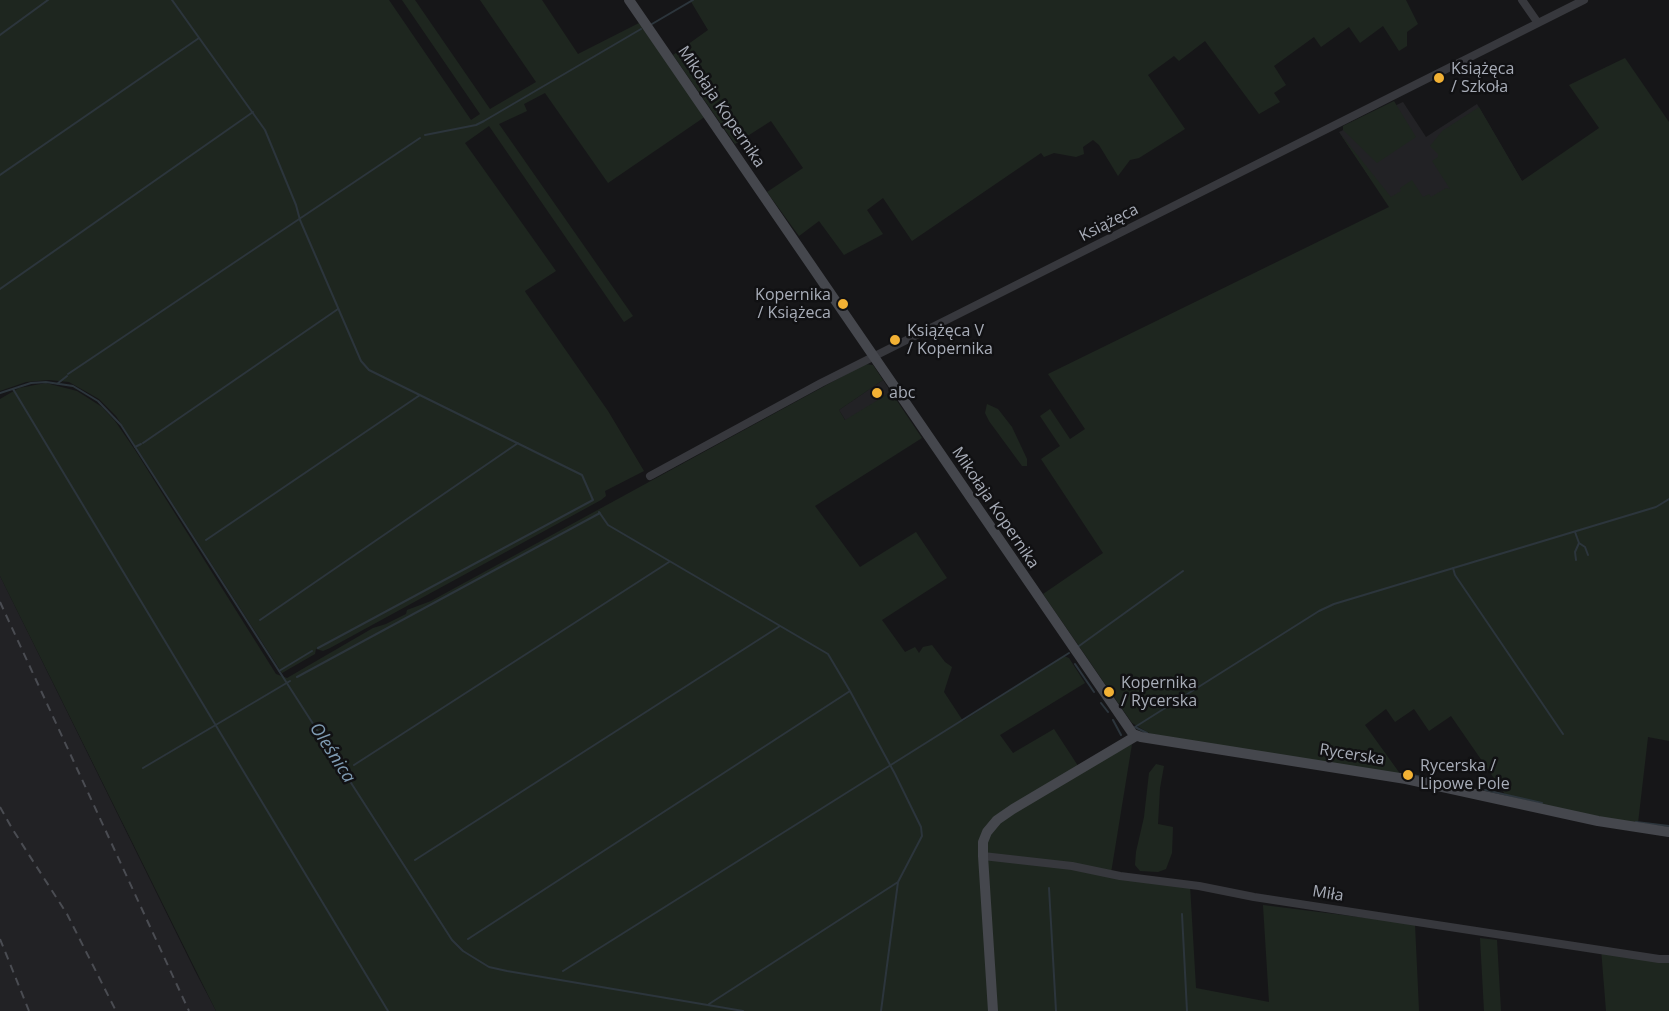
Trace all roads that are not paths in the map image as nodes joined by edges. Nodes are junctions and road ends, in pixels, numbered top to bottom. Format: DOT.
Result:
graph roads {
  1 [pos="629,0"];
  2 [pos="1522,0"];
  3 [pos="1584,0"];
  4 [pos="1538,23"];
  5 [pos="874,357"];
  6 [pos="650,476"];
  7 [pos="1136,736"];
  8 [pos="1669,832"];
  9 [pos="983,856"];
  10 [pos="1669,959"];
  11 [pos="993,1011"];
  1 -- 5 [label="street, Mikołaja Kopernika"];
  2 -- 4 [label="street"];
  3 -- 4 [label="street, Książęca"];
  4 -- 5 [label="street, Książęca"];
  5 -- 6 [label="street, Książęca"];
  5 -- 7 [label="street, Mikołaja Kopernika"];
  7 -- 8 [label="street, Rycerska"];
  7 -- 9 [label="street"];
  9 -- 10 [label="street, Miła"];
  9 -- 11 [label="street"];
}
